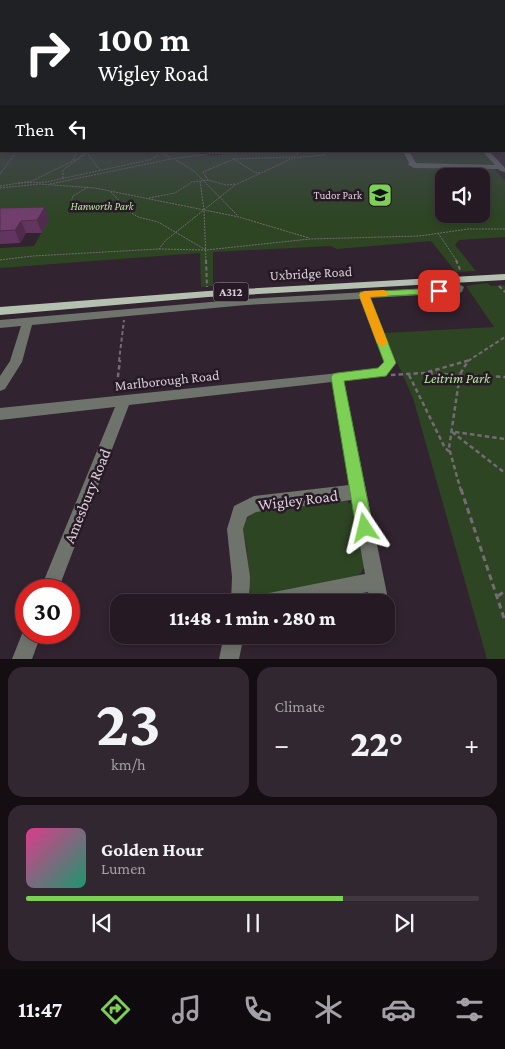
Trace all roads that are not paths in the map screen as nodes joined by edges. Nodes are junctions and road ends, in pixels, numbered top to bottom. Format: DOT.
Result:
graph roads {
  1 [pos="409,157"];
  2 [pos="490,157"];
  3 [pos="503,170"];
  4 [pos="502,282"];
  5 [pos="459,287"];
  6 [pos="364,295"];
  7 [pos="0,311"];
  8 [pos="28,321"];
  9 [pos="0,324"];
  10 [pos="337,377"];
  11 [pos="0,386"];
  12 [pos="120,402"];
  13 [pos="0,414"];
  14 [pos="358,492"];
  15 [pos="53,579"];
  16 [pos="240,594"];
  17 [pos="341,594"];
  18 [pos="28,644"];
  19 [pos="232,644"];
  20 [pos="22,659"];
  21 [pos="229,659"];
  1 -- 3 [label="street"];
  2 -- 3 [label="street"];
  4 -- 7 [label="main road, Uxbridge Road / A312"];
  5 -- 6 [label="street, Uxbridge Road"];
  6 -- 8 [label="street, Uxbridge Road"];
  6 -- 10 [label="street"];
  8 -- 9 [label="street, Uxbridge Road"];
  8 -- 11 [label="street"];
  10 -- 12 [label="street, Marlborough Road"];
  10 -- 14 [label="street, Wigley Road"];
  12 -- 13 [label="street, Marlborough Road"];
  12 -- 15 [label="street, Amesbury Road"];
  14 -- 16 [label="street, Wigley Road"];
  14 -- 17 [label="street, Wigley Road"];
  18 -- 20 [label="street"];
  19 -- 21 [label="street"];
}
